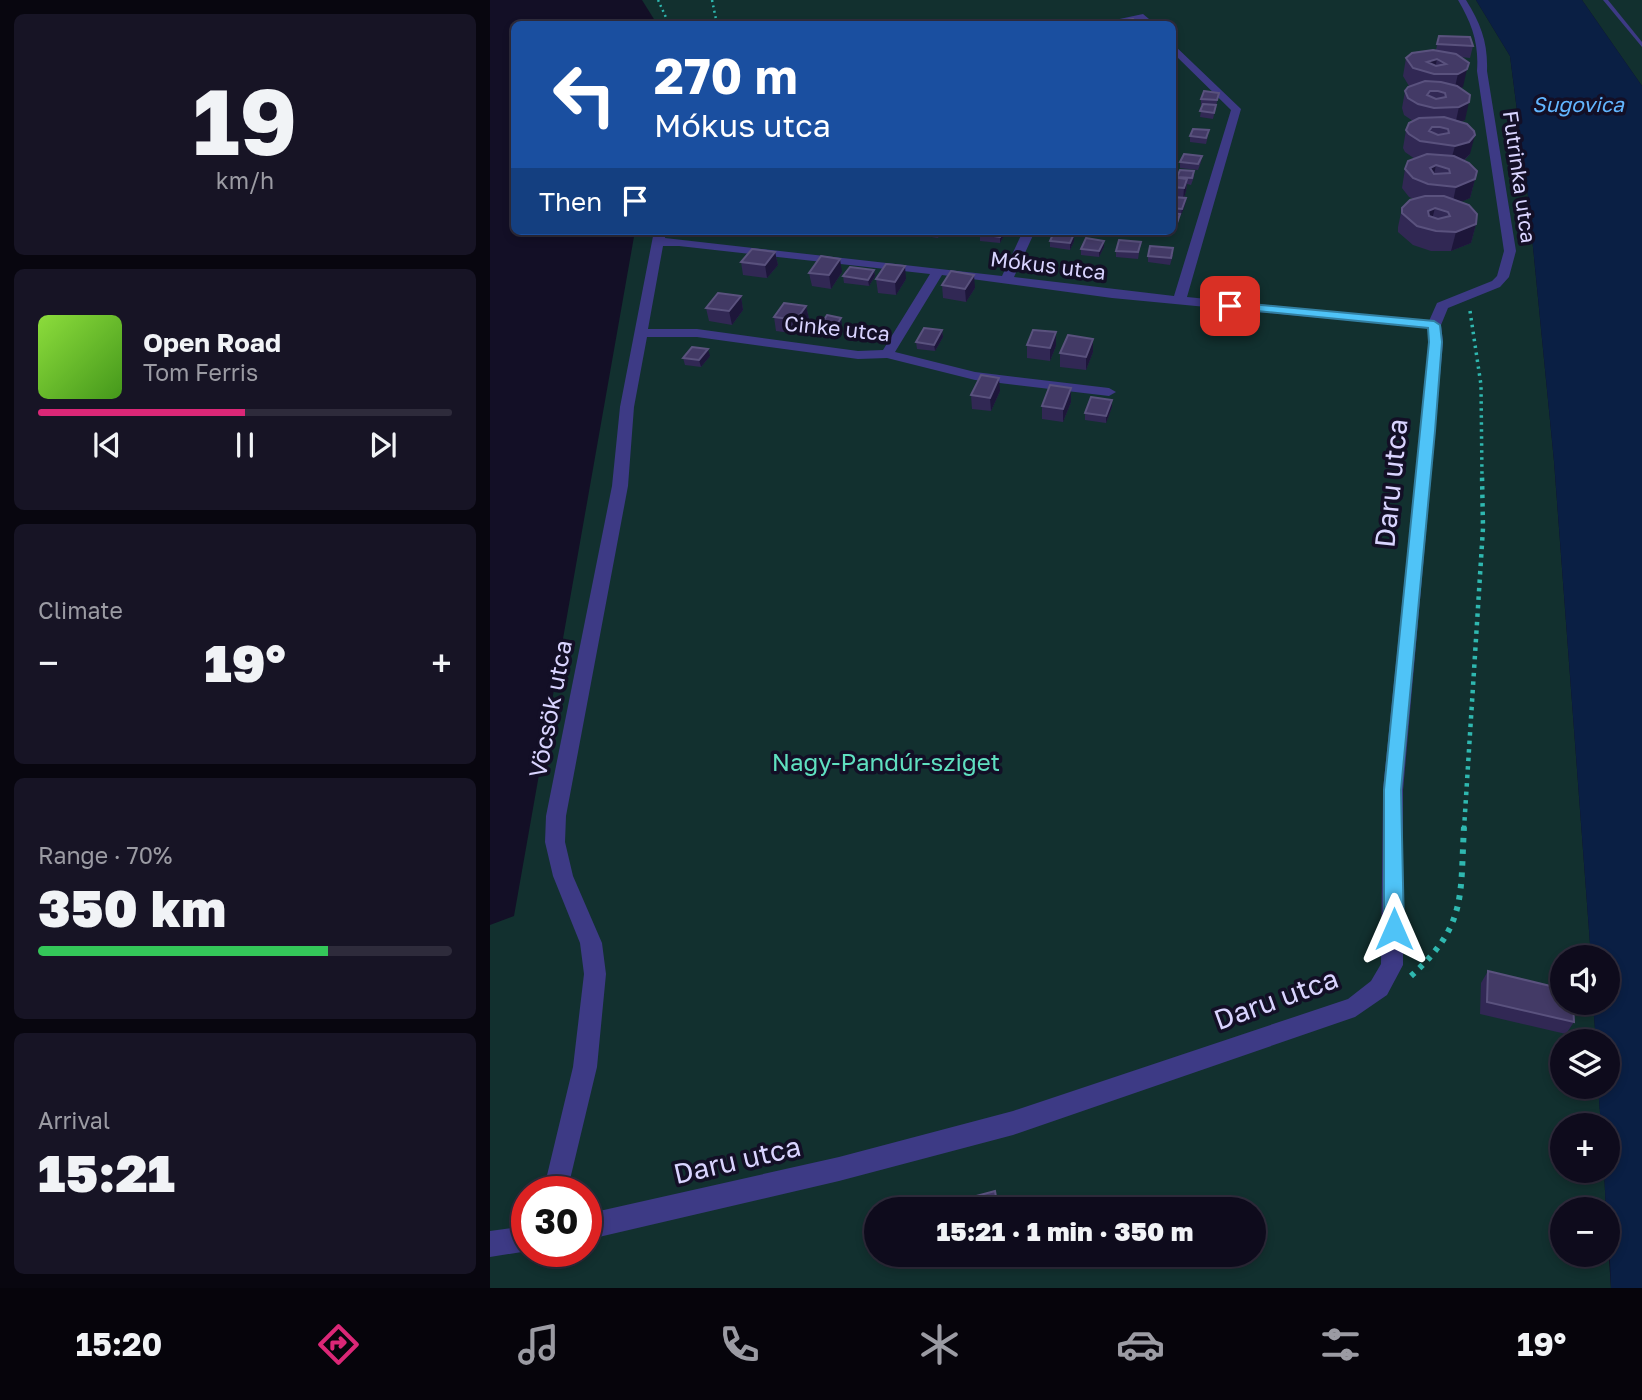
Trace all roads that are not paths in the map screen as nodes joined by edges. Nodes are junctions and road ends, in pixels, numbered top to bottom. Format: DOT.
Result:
graph roads {
  1 [pos="1462,0"];
  2 [pos="1605,0"];
  3 [pos="1642,45"];
  4 [pos="1176,50"];
  5 [pos="1188,61"];
  6 [pos="1176,63"];
  7 [pos="1027,235"];
  8 [pos="659,237"];
  9 [pos="938,271"];
  10 [pos="1006,281"];
  11 [pos="1180,301"];
  12 [pos="1434,325"];
  13 [pos="642,333"];
  14 [pos="887,354"];
  15 [pos="1109,392"];
  16 [pos="559,1176"];
  17 [pos="602,1223"];
  18 [pos="511,1241"];
  19 [pos="490,1244"];
  1 -- 12 [label="street, Futrinka utca"];
  2 -- 3 [label="lane"];
  4 -- 5 [label="street"];
  5 -- 6 [label="street"];
  5 -- 11 [label="street"];
  7 -- 10 [label="street"];
  8 -- 9 [label="street, Mókus utca"];
  8 -- 13 [label="street, Vöcsök utca"];
  9 -- 10 [label="street, Mókus utca"];
  9 -- 14 [label="street"];
  10 -- 11 [label="street, Mókus utca"];
  11 -- 12 [label="street, Mókus utca"];
  12 -- 17 [label="street, Daru utca"];
  13 -- 14 [label="street, Cinke utca"];
  13 -- 16 [label="street, Vöcsök utca"];
  14 -- 15 [label="street, Cinke utca"];
  18 -- 19 [label="street"];
}
